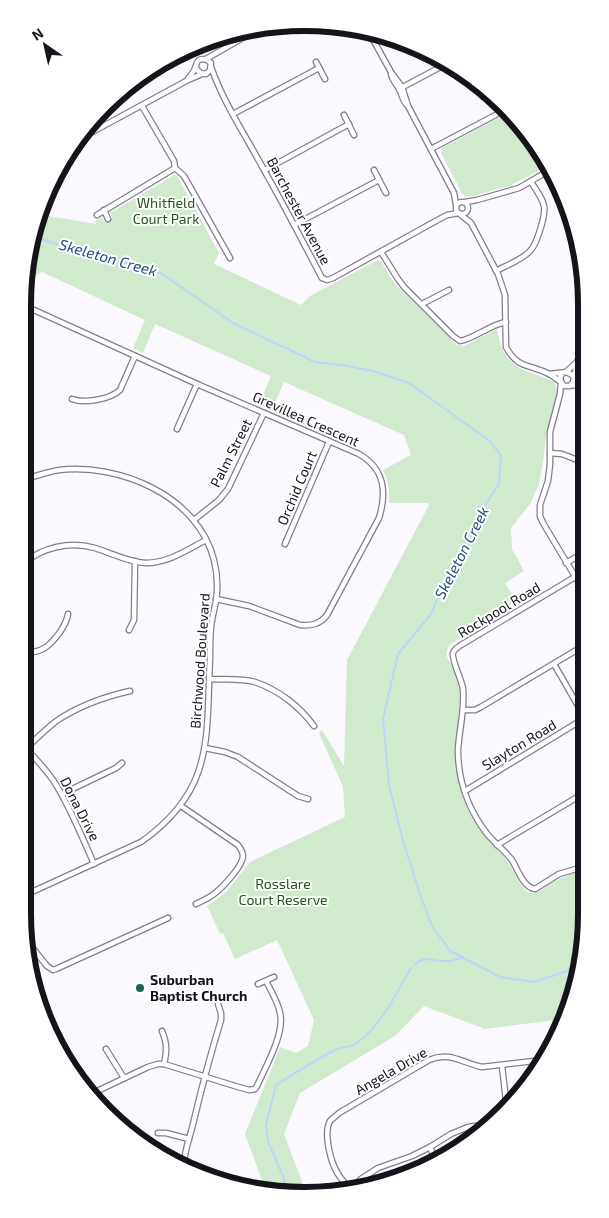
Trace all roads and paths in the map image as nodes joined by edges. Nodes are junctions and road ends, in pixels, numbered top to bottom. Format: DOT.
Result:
graph roads {
  1 [pos="237,40"];
  2 [pos="374,41"];
  3 [pos="219,52"];
  4 [pos="206,59"];
  5 [pos="316,62"];
  6 [pos="211,65"];
  7 [pos="440,67"];
  8 [pos="196,68"];
  9 [pos="319,68"];
  10 [pos="204,74"];
  11 [pos="325,79"];
  12 [pos="188,80"];
  13 [pos="217,83"];
  14 [pos="401,88"];
  15 [pos="142,106"];
  16 [pos="500,113"];
  17 [pos="232,114"];
  18 [pos="344,115"];
  19 [pos="349,124"];
  20 [pos="93,132"];
  21 [pos="354,135"];
  22 [pos="431,149"];
  23 [pos="175,168"];
  24 [pos="265,170"];
  25 [pos="374,170"];
  26 [pos="544,174"];
  27 [pos="379,180"];
  28 [pos="531,182"];
  29 [pos="386,193"];
  30 [pos="454,193"];
  31 [pos="477,200"];
  32 [pos="464,202"];
  33 [pos="456,205"];
  34 [pos="468,209"];
  35 [pos="104,210"];
  36 [pos="97,214"];
  37 [pos="460,214"];
  38 [pos="447,215"];
  39 [pos="108,219"];
  40 [pos="470,223"];
  41 [pos="294,226"];
  42 [pos="381,252"];
  43 [pos="230,258"];
  44 [pos="496,271"];
  45 [pos="449,290"];
  46 [pos="422,304"];
  47 [pos="31,309"];
  48 [pos="506,322"];
  49 [pos="135,356"];
  50 [pos="577,362"];
  51 [pos="565,373"];
  52 [pos="549,374"];
  53 [pos="574,378"];
  54 [pos="578,381"];
  55 [pos="561,383"];
  56 [pos="197,384"];
  57 [pos="570,385"];
  58 [pos="578,386"];
  59 [pos="560,394"];
  60 [pos="72,398"];
  61 [pos="264,413"];
  62 [pos="177,429"];
  63 [pos="329,442"];
  64 [pos="550,453"];
  65 [pos="578,460"];
  66 [pos="31,478"];
  67 [pos="194,520"];
  68 [pos="206,540"];
  69 [pos="286,544"];
  70 [pos="578,556"];
  71 [pos="31,558"];
  72 [pos="136,561"];
  73 [pos="566,563"];
  74 [pos="575,577"];
  75 [pos="578,582"];
  76 [pos="216,599"];
  77 [pos="68,614"];
  78 [pos="130,630"];
  79 [pos="578,649"];
  80 [pos="31,652"];
  81 [pos="554,664"];
  82 [pos="209,679"];
  83 [pos="130,691"];
  84 [pos="578,706"];
  85 [pos="463,710"];
  86 [pos="578,722"];
  87 [pos="314,726"];
  88 [pos="31,741"];
  89 [pos="205,748"];
  90 [pos="31,753"];
  91 [pos="122,762"];
  92 [pos="465,791"];
  93 [pos="62,794"];
  94 [pos="578,797"];
  95 [pos="308,799"];
  96 [pos="181,806"];
  97 [pos="497,845"];
  98 [pos="94,864"];
  99 [pos="578,868"];
  100 [pos="31,892"];
  101 [pos="196,904"];
  102 [pos="168,918"];
  103 [pos="34,950"];
  104 [pos="53,970"];
  105 [pos="51,975"];
  106 [pos="274,977"];
  107 [pos="266,981"];
  108 [pos="258,984"];
  109 [pos="218,1004"];
  110 [pos="162,1031"];
  111 [pos="106,1049"];
  112 [pos="534,1061"];
  113 [pos="164,1064"];
  114 [pos="502,1066"];
  115 [pos="204,1077"];
  116 [pos="124,1078"];
  117 [pos="97,1091"];
  118 [pos="506,1098"];
  119 [pos="476,1126"];
  120 [pos="158,1133"];
  121 [pos="189,1139"];
  122 [pos="430,1147"];
  123 [pos="433,1154"];
  124 [pos="184,1159"];
  125 [pos="360,1181"];
  126 [pos="345,1183"];
  1 -- 3 [label="street"];
  2 -- 14 [label="street"];
  3 -- 4 [label="street"];
  3 -- 6 [label="street"];
  4 -- 6 [label="street"];
  4 -- 8 [label="street"];
  5 -- 9 [label="street"];
  6 -- 10 [label="street"];
  6 -- 13 [label="street, Barchester Avenue"];
  7 -- 14 [label="street"];
  8 -- 10 [label="street"];
  8 -- 12 [label="street"];
  9 -- 11 [label="street"];
  9 -- 17 [label="street"];
  10 -- 12 [label="street"];
  10 -- 13 [label="street, Barchester Avenue"];
  12 -- 15 [label="street"];
  13 -- 17 [label="street, Barchester Avenue"];
  14 -- 22 [label="street"];
  15 -- 20 [label="street"];
  15 -- 23 [label="street"];
  16 -- 22 [label="street"];
  17 -- 24 [label="street, Barchester Avenue"];
  18 -- 19 [label="street"];
  19 -- 21 [label="street"];
  19 -- 24 [label="street"];
  22 -- 30 [label="street"];
  23 -- 35 [label="street"];
  23 -- 43 [label="street"];
  24 -- 41 [label="street, Barchester Avenue"];
  25 -- 27 [label="street"];
  26 -- 28 [label="street"];
  27 -- 29 [label="street"];
  27 -- 41 [label="street"];
  28 -- 31 [label="street"];
  28 -- 44 [label="street"];
  30 -- 32 [label="street"];
  30 -- 33 [label="street"];
  31 -- 32 [label="street"];
  31 -- 34 [label="street"];
  32 -- 33 [label="street"];
  32 -- 34 [label="street"];
  33 -- 37 [label="street"];
  33 -- 38 [label="street, Barchester Avenue"];
  34 -- 37 [label="street"];
  34 -- 40 [label="street"];
  35 -- 36 [label="street"];
  35 -- 39 [label="street"];
  37 -- 38 [label="street, Barchester Avenue"];
  37 -- 40 [label="street"];
  38 -- 42 [label="street, Barchester Avenue"];
  40 -- 44 [label="street"];
  41 -- 42 [label="street, Barchester Avenue"];
  42 -- 46 [label="street"];
  44 -- 48 [label="street"];
  45 -- 46 [label="street"];
  46 -- 48 [label="street"];
  47 -- 49 [label="street, Grevillea Crescent"];
  48 -- 52 [label="street"];
  49 -- 56 [label="street, Grevillea Crescent"];
  49 -- 60 [label="street"];
  50 -- 51 [label="street"];
  50 -- 53 [label="street"];
  51 -- 52 [label="street"];
  51 -- 53 [label="street"];
  51 -- 55 [label="street"];
  52 -- 55 [label="street"];
  53 -- 54 [label="street"];
  53 -- 57 [label="street"];
  55 -- 57 [label="street"];
  55 -- 59 [label="street"];
  56 -- 61 [label="street, Grevillea Crescent"];
  56 -- 62 [label="street"];
  57 -- 58 [label="street"];
  57 -- 59 [label="street"];
  59 -- 64 [label="street"];
  61 -- 63 [label="street, Grevillea Crescent"];
  61 -- 67 [label="street, Palm Street"];
  63 -- 69 [label="street, Orchid Court"];
  63 -- 76 [label="street, Grevillea Crescent"];
  64 -- 65 [label="street"];
  64 -- 73 [label="street"];
  66 -- 67 [label="street, Birchwood Boulevard"];
  67 -- 68 [label="street, Birchwood Boulevard"];
  68 -- 72 [label="street"];
  68 -- 76 [label="street, Birchwood Boulevard"];
  70 -- 73 [label="street"];
  71 -- 72 [label="street"];
  72 -- 78 [label="street"];
  73 -- 74 [label="street"];
  74 -- 75 [label="street"];
  74 -- 85 [label="street, Rockpool Road"];
  76 -- 82 [label="street, Birchwood Boulevard"];
  77 -- 80 [label="street"];
  79 -- 81 [label="street"];
  81 -- 84 [label="street"];
  81 -- 85 [label="street"];
  82 -- 87 [label="street"];
  82 -- 89 [label="street, Birchwood Boulevard"];
  83 -- 88 [label="street"];
  85 -- 92 [label="street, Rockpool Road"];
  86 -- 92 [label="street, Slayton Road"];
  89 -- 95 [label="street"];
  89 -- 96 [label="street, Birchwood Boulevard"];
  90 -- 93 [label="street, Dona Drive"];
  91 -- 93 [label="street"];
  92 -- 97 [label="street, Rockpool Road"];
  93 -- 98 [label="street, Dona Drive"];
  94 -- 97 [label="street"];
  96 -- 98 [label="street, Birchwood Boulevard"];
  96 -- 101 [label="street"];
  97 -- 99 [label="street, Rockpool Road"];
  98 -- 100 [label="street, Birchwood Boulevard"];
  102 -- 104 [label="street"];
  103 -- 104 [label="street"];
  104 -- 105 [label="street"];
  106 -- 107 [label="street"];
  107 -- 108 [label="street"];
  107 -- 115 [label="street"];
  109 -- 115 [label="street"];
  110 -- 113 [label="street"];
  111 -- 116 [label="street"];
  112 -- 114 [label="street, Angela Drive"];
  113 -- 115 [label="street"];
  113 -- 116 [label="street"];
  114 -- 118 [label="street"];
  114 -- 126 [label="street, Angela Drive"];
  115 -- 121 [label="street"];
  116 -- 117 [label="street"];
  119 -- 122 [label="street"];
  120 -- 121 [label="street"];
  121 -- 124 [label="street"];
  122 -- 123 [label="street"];
  122 -- 125 [label="street"];
}
